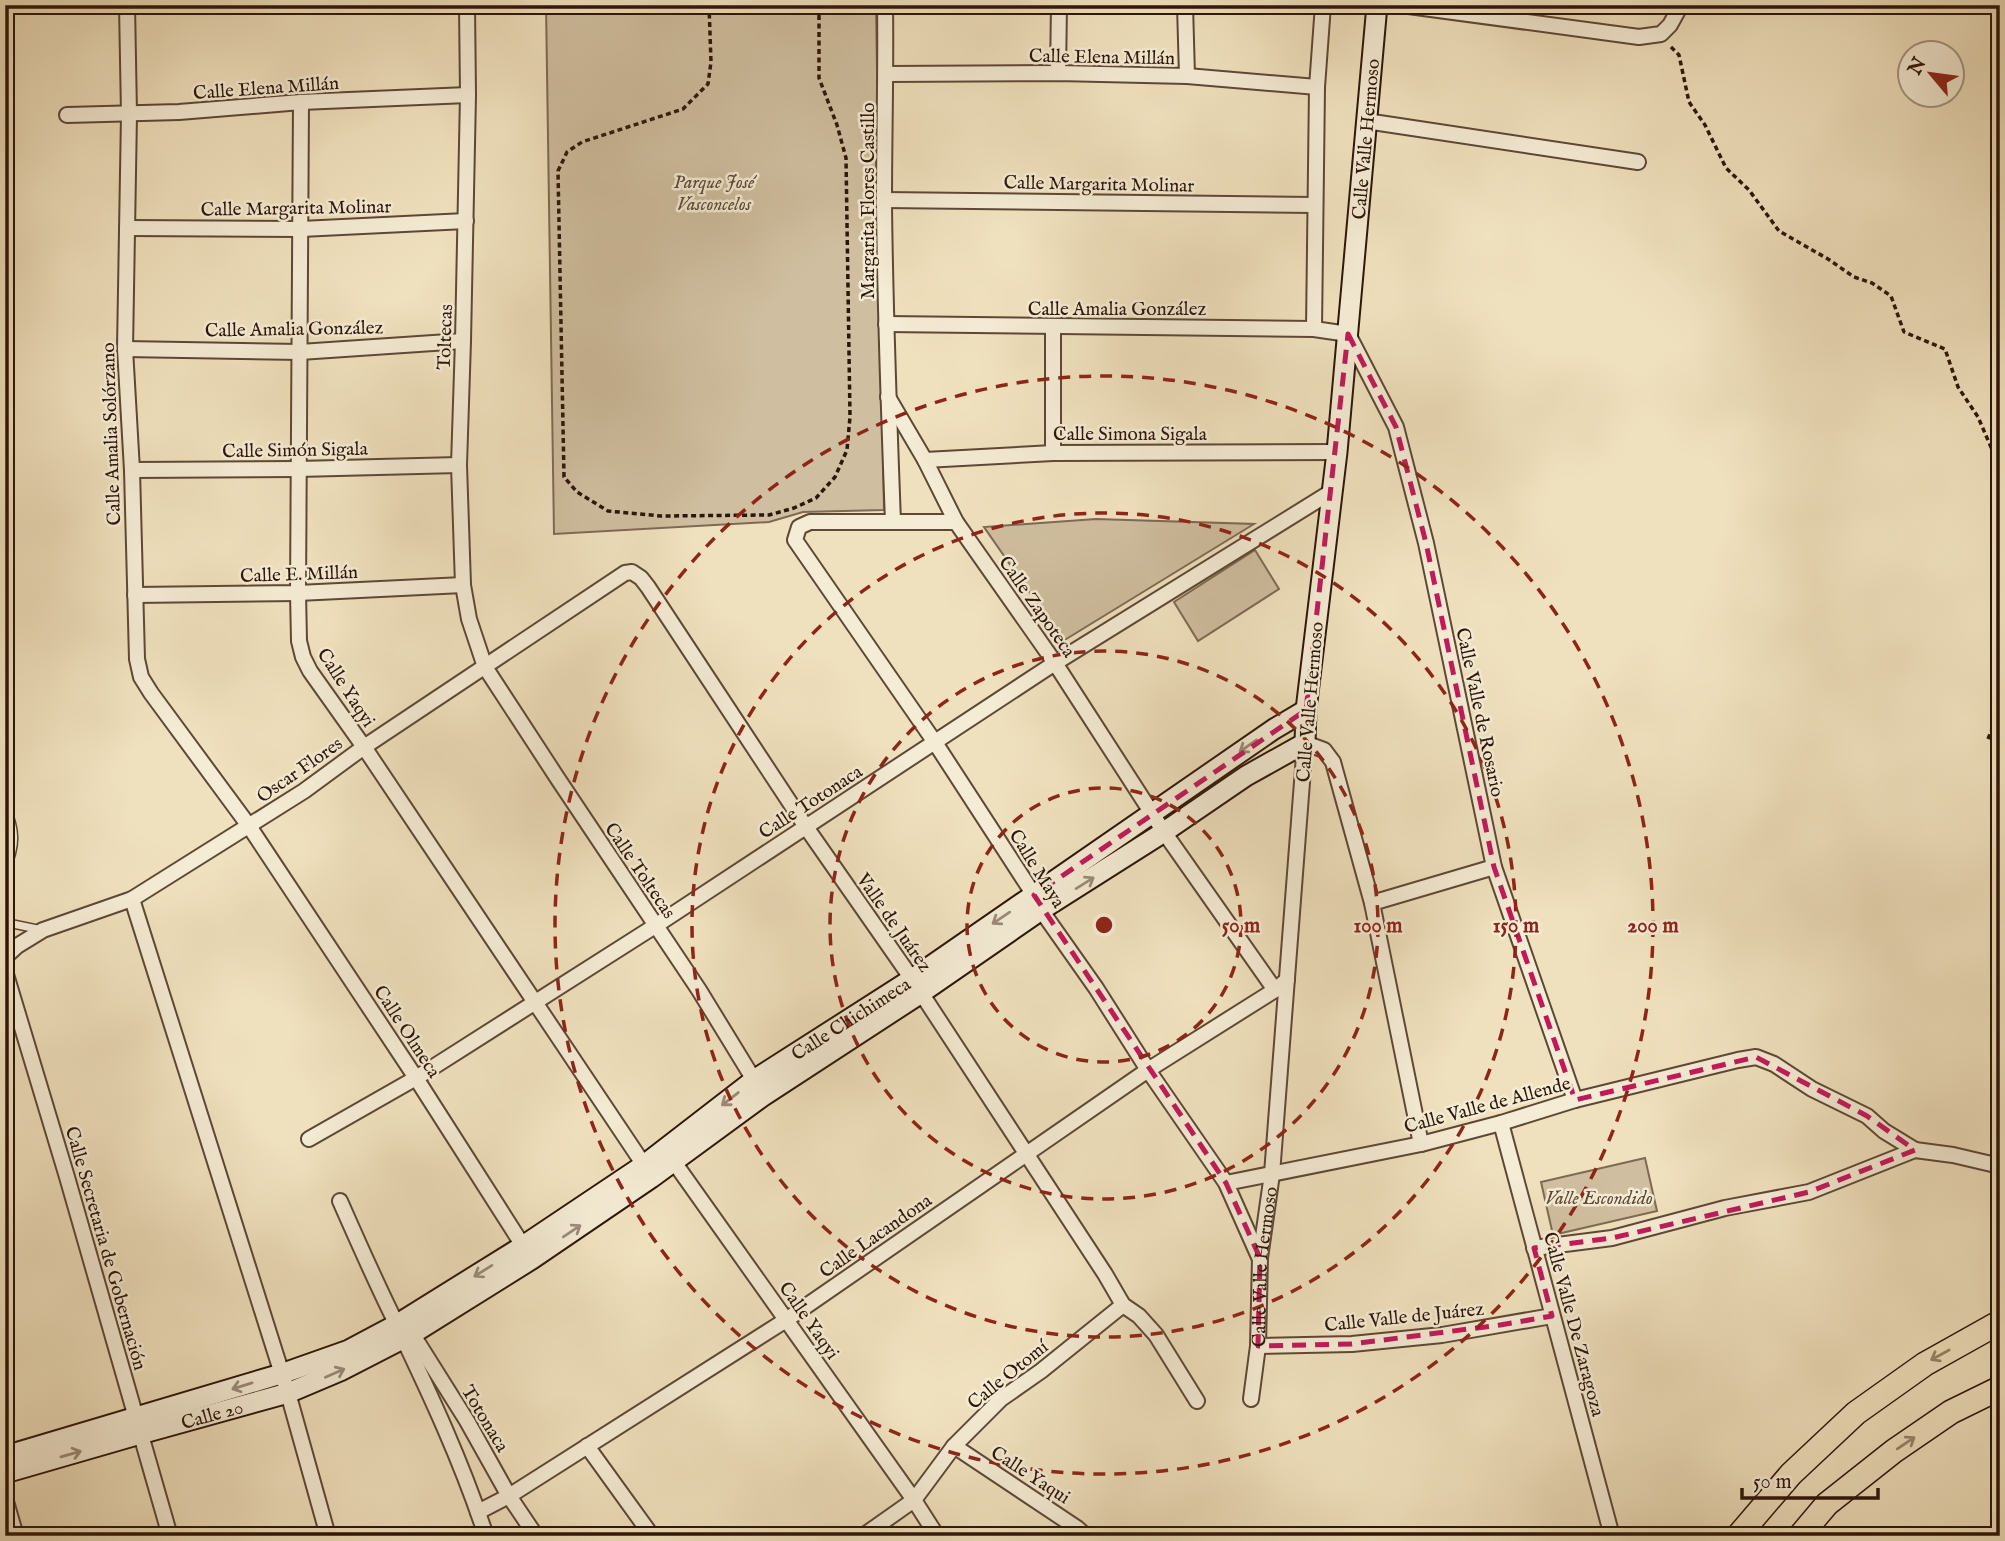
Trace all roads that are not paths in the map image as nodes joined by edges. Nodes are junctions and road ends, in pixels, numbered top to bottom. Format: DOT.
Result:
graph roads {
  1 [pos="127,5"];
  2 [pos="467,5"];
  3 [pos="885,5"];
  4 [pos="1059,5"];
  5 [pos="1185,5"];
  6 [pos="1322,5"];
  7 [pos="1377,5"];
  8 [pos="1401,5"];
  9 [pos="1681,5"];
  10 [pos="1058,73"];
  11 [pos="887,74"];
  12 [pos="1187,76"];
  13 [pos="1317,87"];
  14 [pos="468,95"];
  15 [pos="301,102"];
  16 [pos="129,114"];
  17 [pos="67,115"];
  18 [pos="1366,121"];
  19 [pos="1638,162"];
  20 [pos="884,200"];
  21 [pos="1314,205"];
  22 [pos="466,221"];
  23 [pos="127,228"];
  24 [pos="301,229"];
  25 [pos="886,324"];
  26 [pos="1053,328"];
  27 [pos="1314,329"];
  28 [pos="1348,334"];
  29 [pos="463,341"];
  30 [pos="125,349"];
  31 [pos="300,352"];
  32 [pos="888,397"];
  33 [pos="1337,452"];
  34 [pos="1054,453"];
  35 [pos="925,460"];
  36 [pos="458,465"];
  37 [pos="298,469"];
  38 [pos="132,470"];
  39 [pos="1331,492"];
  40 [pos="893,522"];
  41 [pos="957,522"];
  42 [pos="625,573"];
  43 [pos="463,585"];
  44 [pos="298,593"];
  45 [pos="135,595"];
  46 [pos="1055,663"];
  47 [pos="485,667"];
  48 [pos="1306,710"];
  49 [pos="934,741"];
  50 [pos="1305,743"];
  51 [pos="364,747"];
  52 [pos="5,804"];
  53 [pos="1153,812"];
  54 [pos="249,827"];
  55 [pos="806,827"];
  56 [pos="1164,832"];
  57 [pos="1494,867"];
  58 [pos="5,871"];
  59 [pos="132,899"];
  60 [pos="1038,903"];
  61 [pos="1372,903"];
  62 [pos="5,920"];
  63 [pos="654,926"];
  64 [pos="43,930"];
  65 [pos="5,957"];
  66 [pos="5,971"];
  67 [pos="1287,980"];
  68 [pos="916,986"];
  69 [pos="1275,990"];
  70 [pos="533,1002"];
  71 [pos="1148,1070"];
  72 [pos="416,1078"];
  73 [pos="759,1088"];
  74 [pos="1575,1100"];
  75 [pos="1501,1122"];
  76 [pos="309,1139"];
  77 [pos="1421,1144"];
  78 [pos="1915,1150"];
  79 [pos="1026,1154"];
  80 [pos="674,1161"];
  81 [pos="644,1165"];
  82 [pos="2000,1166"];
  83 [pos="1272,1174"];
  84 [pos="1226,1183"];
  85 [pos="340,1201"];
  86 [pos="1534,1248"];
  87 [pos="527,1252"];
  88 [pos="1260,1258"];
  89 [pos="1123,1305"];
  90 [pos="1552,1316"];
  91 [pos="786,1320"];
  92 [pos="2000,1322"];
  93 [pos="404,1329"];
  94 [pos="1258,1346"];
  95 [pos="281,1374"];
  96 [pos="2000,1388"];
  97 [pos="288,1393"];
  98 [pos="1251,1399"];
  99 [pos="1197,1401"];
  100 [pos="138,1425"];
  101 [pos="587,1446"];
  102 [pos="954,1446"];
  103 [pos="5,1456"];
  104 [pos="5,1473"];
  105 [pos="509,1496"];
  106 [pos="5,1498"];
  107 [pos="914,1500"];
  108 [pos="478,1512"];
  109 [pos="16,1536"];
  110 [pos="170,1536"];
  111 [pos="328,1536"];
  112 [pos="486,1536"];
  113 [pos="536,1536"];
  114 [pos="652,1536"];
  115 [pos="863,1536"];
  116 [pos="937,1536"];
  117 [pos="1086,1536"];
  118 [pos="1612,1536"];
  119 [pos="1738,1536"];
  120 [pos="1800,1536"];
  1 -- 16 [label="street, Calle Amalia Solórzano"];
  2 -- 14 [label="street, Toltecas"];
  3 -- 11 [label="street, Margarita Flores Castillo"];
  4 -- 10 [label="street"];
  5 -- 12 [label="street"];
  6 -- 13 [label="street"];
  7 -- 18 [label="main road, Calle Valle Hermoso"];
  8 -- 9 [label="street"];
  10 -- 11 [label="street, Calle Elena Millán"];
  10 -- 12 [label="street, Calle Elena Millán"];
  11 -- 20 [label="street, Margarita Flores Castillo"];
  12 -- 13 [label="street, Calle Elena Millán"];
  13 -- 21 [label="street"];
  14 -- 15 [label="street, Calle Elena Millán"];
  14 -- 22 [label="street, Toltecas"];
  15 -- 16 [label="street, Calle Elena Millán"];
  15 -- 24 [label="street, Calle Yaqyi"];
  16 -- 17 [label="street, Calle Elena Millán"];
  16 -- 23 [label="street, Calle Amalia Solórzano"];
  18 -- 19 [label="street"];
  18 -- 28 [label="main road, Calle Valle Hermoso"];
  20 -- 21 [label="street, Calle Margarita Molinar"];
  20 -- 25 [label="street, Margarita Flores Castillo"];
  21 -- 27 [label="street"];
  22 -- 24 [label="street, Calle Margarita Molinar"];
  22 -- 29 [label="street, Toltecas"];
  23 -- 24 [label="street, Calle Margarita Molinar"];
  23 -- 30 [label="street, Calle Amalia Solórzano"];
  24 -- 31 [label="street, Calle Yaqyi"];
  25 -- 26 [label="street, Calle Amalia González"];
  25 -- 32 [label="street, Margarita Flores Castillo"];
  26 -- 27 [label="street, Calle Amalia González"];
  26 -- 34 [label="street"];
  27 -- 28 [label="street, Calle Amalia González"];
  28 -- 33 [label="main road, Calle Valle Hermoso"];
  28 -- 57 [label="street, Calle Valle de Rosario"];
  29 -- 31 [label="street, Calle Amalia González"];
  29 -- 36 [label="street, Toltecas"];
  30 -- 31 [label="street, Calle Amalia González"];
  30 -- 38 [label="street, Calle Amalia Solórzano"];
  31 -- 37 [label="street, Calle Yaqyi"];
  32 -- 35 [label="street, Calle Zapoteca"];
  32 -- 40 [label="street, Margarita Flores Castillo"];
  33 -- 34 [label="street, Calle Simona Sigala"];
  33 -- 39 [label="main road, Calle Valle Hermoso"];
  34 -- 35 [label="street, Calle Simona Sigala"];
  35 -- 41 [label="street, Calle Zapoteca"];
  36 -- 37 [label="street, Calle Simón Sigala"];
  36 -- 43 [label="street, Toltecas"];
  37 -- 38 [label="street, Calle Simón Sigala"];
  37 -- 44 [label="street, Calle Yaqyi"];
  38 -- 45 [label="street, Calle Amalia Solórzano"];
  39 -- 46 [label="street, Calle Totonaca"];
  39 -- 48 [label="main road, Calle Valle Hermoso"];
  40 -- 41 [label="street"];
  40 -- 49 [label="street, Calle Maya"];
  41 -- 46 [label="street, Calle Zapoteca"];
  42 -- 47 [label="street, Oscar Flores"];
  42 -- 55 [label="street, Valle de Juárez"];
  43 -- 44 [label="street, Calle E. Millán"];
  43 -- 47 [label="street, Toltecas"];
  44 -- 45 [label="street, Calle E. Millán"];
  44 -- 51 [label="street, Calle Yaqyi"];
  45 -- 54 [label="street, Calle Amalia Solórzano"];
  46 -- 49 [label="street, Calle Totonaca"];
  46 -- 53 [label="street, Calle Zapoteca"];
  47 -- 51 [label="street, Oscar Flores"];
  47 -- 63 [label="street, Calle Toltecas"];
  48 -- 50 [label="main road, Calle Valle Hermoso"];
  48 -- 53 [label="main road, Calle Chichimeca, one-way"];
  49 -- 55 [label="street, Calle Totonaca"];
  49 -- 60 [label="street, Calle Maya"];
  50 -- 56 [label="main road, Calle Chichimeca"];
  50 -- 61 [label="street"];
  50 -- 67 [label="street, Calle Valle Hermoso"];
  51 -- 54 [label="street, Oscar Flores"];
  51 -- 70 [label="street, Calle Yaqyi"];
  52 -- 58 [label="lane"];
  53 -- 56 [label="street, Calle Zapoteca"];
  53 -- 60 [label="main road, Calle Chichimeca"];
  54 -- 59 [label="street, Oscar Flores"];
  54 -- 72 [label="street, Calle Olmeca"];
  55 -- 63 [label="street, Calle Totonaca"];
  55 -- 68 [label="street, Valle de Juárez"];
  60 -- 56 [label="main road, Calle Chichimeca, one-way"];
  56 -- 69 [label="street, Calle Zapoteca"];
  57 -- 61 [label="street"];
  57 -- 74 [label="street, Calle Valle de Rosario"];
  59 -- 64 [label="street, Oscar Flores"];
  59 -- 95 [label="street"];
  60 -- 68 [label="main road, Calle Chichimeca"];
  60 -- 71 [label="street, Calle Maya"];
  61 -- 77 [label="street"];
  62 -- 64 [label="lane"];
  63 -- 70 [label="street, Calle Totonaca"];
  63 -- 73 [label="street, Calle Toltecas"];
  64 -- 65 [label="street, Oscar Flores"];
  66 -- 100 [label="street, Calle Secretaria de Gobernación"];
  67 -- 69 [label="street, Calle Lacandona"];
  67 -- 83 [label="street, Calle Valle Hermoso"];
  68 -- 73 [label="main road, Calle Chichimeca"];
  68 -- 79 [label="street, Valle de Juárez"];
  69 -- 71 [label="street, Calle Lacandona"];
  70 -- 72 [label="street, Calle Totonaca"];
  70 -- 81 [label="street, Calle Yaqyi"];
  71 -- 79 [label="street, Calle Lacandona"];
  71 -- 84 [label="street, Calle Maya"];
  72 -- 76 [label="street, Calle Totonaca"];
  72 -- 87 [label="street, Calle Olmeca"];
  73 -- 80 [label="main road, Calle Chichimeca"];
  73 -- 81 [label="main road, Calle Chichimeca, one-way"];
  74 -- 75 [label="street, Calle Valle de Allende"];
  74 -- 78 [label="street, Calle Valle de Allende"];
  75 -- 77 [label="street, Calle Valle de Allende"];
  75 -- 86 [label="street, Calle Valle De Zaragoza"];
  77 -- 83 [label="street, Calle Valle de Allende"];
  78 -- 82 [label="street"];
  78 -- 86 [label="street"];
  79 -- 89 [label="street, Valle de Juárez"];
  79 -- 91 [label="street, Calle Lacandona"];
  87 -- 80 [label="main road, Calle Chichimeca, one-way"];
  80 -- 91 [label="street, Calle Yaqyi"];
  81 -- 87 [label="main road, Calle Chichimeca"];
  83 -- 84 [label="street, Calle Valle de Allende"];
  83 -- 88 [label="street, Calle Valle Hermoso"];
  84 -- 88 [label="street, Calle Maya"];
  85 -- 93 [label="street"];
  86 -- 90 [label="street, Calle Valle De Zaragoza"];
  87 -- 93 [label="main road, Calle Chichimeca"];
  88 -- 94 [label="street, Calle Valle Hermoso"];
  89 -- 99 [label="street, Valle de Juárez"];
  89 -- 102 [label="street, Calle Otomí"];
  90 -- 94 [label="street, Calle Valle de Juárez"];
  90 -- 118 [label="street, Calle Valle De Zaragoza"];
  91 -- 101 [label="street, Calle Lacandona"];
  91 -- 107 [label="street, Calle Yaqyi"];
  92 -- 119 [label="highway, one-way"];
  93 -- 95 [label="main road, Calle 20"];
  97 -- 93 [label="main road, Calle 20, one-way"];
  93 -- 105 [label="street, Totonaca"];
  93 -- 108 [label="street"];
  94 -- 98 [label="street, Calle Valle Hermoso"];
  95 -- 97 [label="street"];
  95 -- 100 [label="main road, Calle 20, one-way"];
  120 -- 96 [label="highway, one-way"];
  97 -- 100 [label="main road, Calle 20"];
  97 -- 111 [label="street"];
  100 -- 103 [label="main road, Calle 20"];
  104 -- 100 [label="main road, Calle 20, one-way"];
  100 -- 110 [label="street, Calle Secretaria de Gobernación"];
  101 -- 105 [label="street, Calle Lacandona"];
  101 -- 114 [label="street"];
  102 -- 107 [label="street, Calle Otomí"];
  102 -- 117 [label="street, Calle Yaqui"];
  105 -- 108 [label="street, Calle Lacandona"];
  105 -- 113 [label="street, Totonaca"];
  106 -- 109 [label="street"];
  107 -- 115 [label="street, Calle Otomí"];
  107 -- 116 [label="street"];
  108 -- 112 [label="street"];
}
